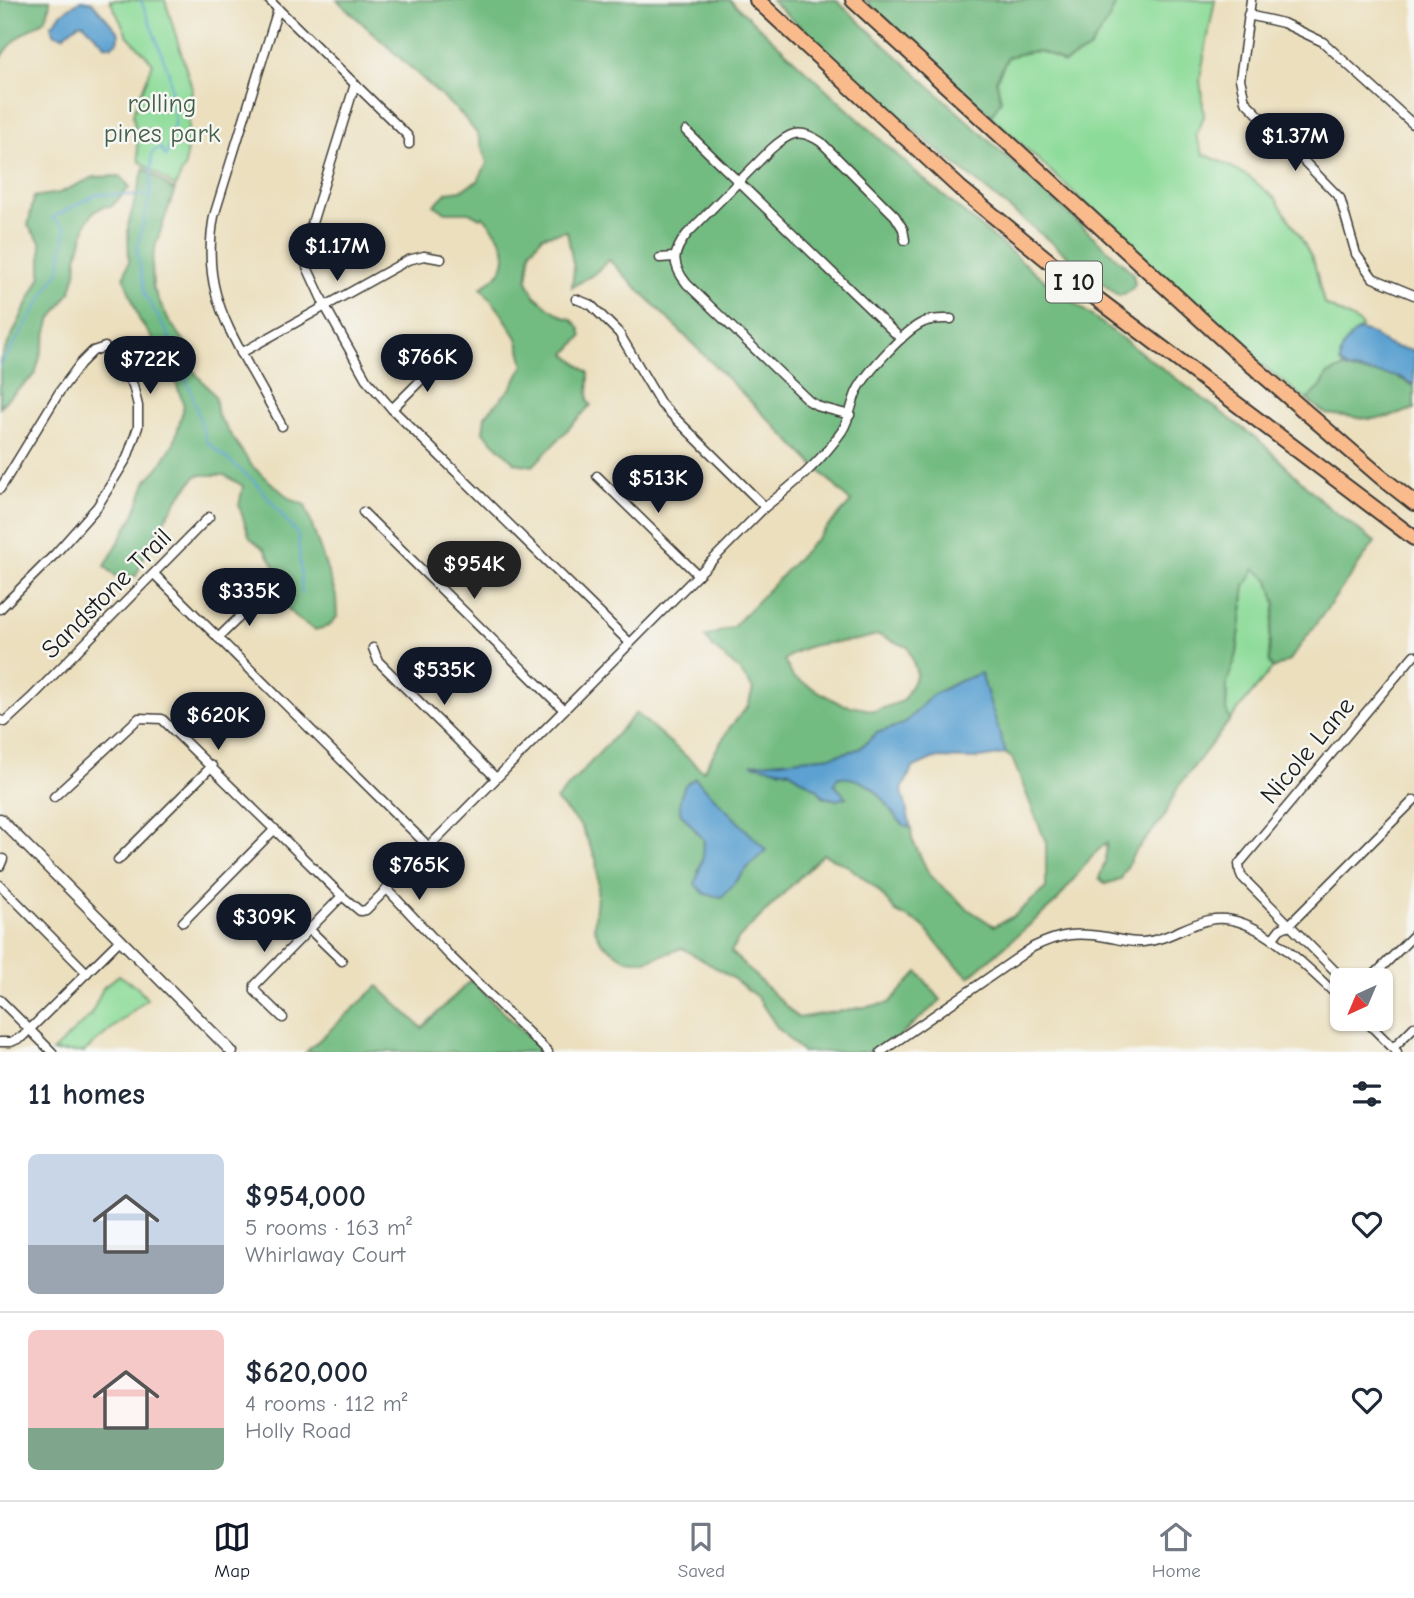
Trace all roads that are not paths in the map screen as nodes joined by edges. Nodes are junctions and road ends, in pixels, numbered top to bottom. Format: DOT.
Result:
graph roads {
  1 [pos="269,0"];
  2 [pos="757,0"];
  3 [pos="853,0"];
  4 [pos="1251,0"];
  5 [pos="278,9"];
  6 [pos="1248,15"];
  7 [pos="355,84"];
  8 [pos="1414,125"];
  9 [pos="686,131"];
  10 [pos="409,144"];
  11 [pos="739,182"];
  12 [pos="905,240"];
  13 [pos="674,257"];
  14 [pos="660,258"];
  15 [pos="440,259"];
  16 [pos="1414,295"];
  17 [pos="576,299"];
  18 [pos="325,306"];
  19 [pos="951,319"];
  20 [pos="901,339"];
  21 [pos="241,353"];
  22 [pos="451,356"];
  23 [pos="392,409"];
  24 [pos="850,415"];
  25 [pos="282,426"];
  26 [pos="597,476"];
  27 [pos="0,489"];
  28 [pos="1414,503"];
  29 [pos="765,507"];
  30 [pos="363,512"];
  31 [pos="209,517"];
  32 [pos="1414,538"];
  33 [pos="153,574"];
  34 [pos="698,575"];
  35 [pos="259,598"];
  36 [pos="0,610"];
  37 [pos="218,638"];
  38 [pos="630,643"];
  39 [pos="373,649"];
  40 [pos="1414,655"];
  41 [pos="564,710"];
  42 [pos="0,720"];
  43 [pos="212,766"];
  44 [pos="496,778"];
  45 [pos="54,797"];
  46 [pos="1414,800"];
  47 [pos="0,819"];
  48 [pos="275,829"];
  49 [pos="429,846"];
  50 [pos="118,860"];
  51 [pos="0,884"];
  52 [pos="387,889"];
  53 [pos="342,896"];
  54 [pos="183,922"];
  55 [pos="1289,925"];
  56 [pos="309,929"];
  57 [pos="1414,935"];
  58 [pos="1273,938"];
  59 [pos="120,940"];
  60 [pos="342,961"];
  61 [pos="1332,968"];
  62 [pos="1381,968"];
  63 [pos="87,973"];
  64 [pos="1330,989"];
  65 [pos="0,1000"];
  66 [pos="283,1018"];
  67 [pos="1414,1027"];
  68 [pos="30,1029"];
  69 [pos="1376,1031"];
  70 [pos="0,1042"];
  71 [pos="1395,1050"];
  72 [pos="52,1052"];
  73 [pos="232,1052"];
  74 [pos="548,1052"];
  75 [pos="881,1052"];
  1 -- 5 [label="street"];
  2 -- 32 [label="highway, I 10"];
  3 -- 28 [label="highway, I 10"];
  4 -- 6 [label="street"];
  5 -- 7 [label="street"];
  5 -- 21 [label="street"];
  6 -- 8 [label="street"];
  6 -- 16 [label="street"];
  7 -- 10 [label="street"];
  7 -- 18 [label="street"];
  9 -- 11 [label="street"];
  11 -- 12 [label="street"];
  11 -- 13 [label="street"];
  11 -- 20 [label="street"];
  13 -- 14 [label="street"];
  13 -- 24 [label="street"];
  15 -- 18 [label="street"];
  17 -- 29 [label="street"];
  18 -- 21 [label="street"];
  18 -- 23 [label="street"];
  19 -- 20 [label="street"];
  20 -- 24 [label="street"];
  21 -- 25 [label="street"];
  22 -- 23 [label="street"];
  23 -- 38 [label="street"];
  24 -- 29 [label="street"];
  26 -- 34 [label="street"];
  27 -- 36 [label="street"];
  29 -- 34 [label="street"];
  30 -- 41 [label="street"];
  31 -- 33 [label="street, Sandstone Trail"];
  33 -- 37 [label="street"];
  33 -- 42 [label="street, Sandstone Trail"];
  34 -- 38 [label="street"];
  35 -- 37 [label="street"];
  37 -- 49 [label="street"];
  38 -- 41 [label="street"];
  39 -- 44 [label="street"];
  40 -- 55 [label="street, Nicole Lane"];
  41 -- 44 [label="street"];
  43 -- 45 [label="street"];
  43 -- 48 [label="street"];
  43 -- 50 [label="street"];
  44 -- 49 [label="street"];
  46 -- 55 [label="street"];
  47 -- 59 [label="street"];
  48 -- 53 [label="street"];
  48 -- 54 [label="street"];
  49 -- 52 [label="street"];
  51 -- 63 [label="street"];
  52 -- 53 [label="street"];
  52 -- 74 [label="street"];
  53 -- 56 [label="street"];
  55 -- 58 [label="street"];
  55 -- 61 [label="street"];
  56 -- 60 [label="street"];
  56 -- 66 [label="street"];
  57 -- 62 [label="street"];
  58 -- 64 [label="street"];
  58 -- 75 [label="street"];
  59 -- 63 [label="street"];
  59 -- 73 [label="street"];
  63 -- 68 [label="street"];
  65 -- 68 [label="street"];
  67 -- 71 [label="street"];
  68 -- 70 [label="street"];
  68 -- 72 [label="street"];
  69 -- 71 [label="street"];
}
